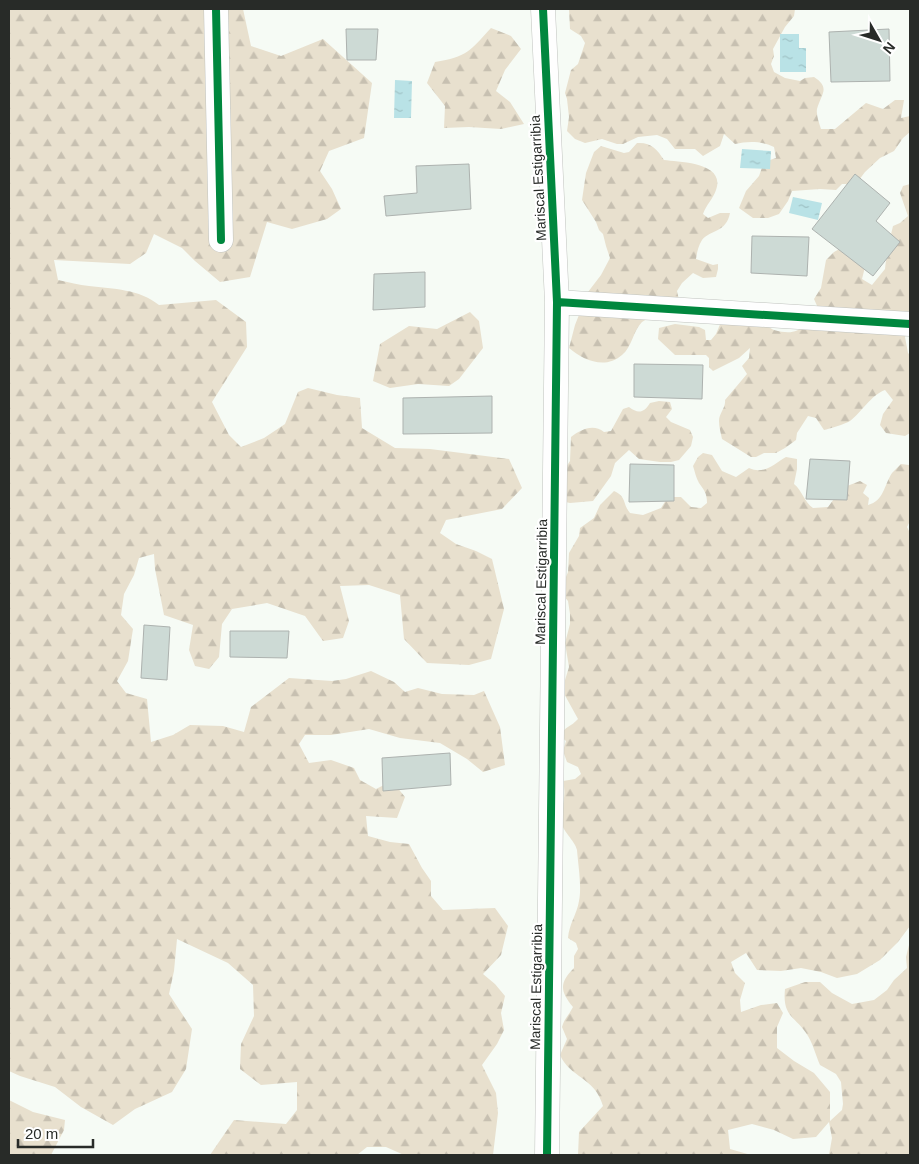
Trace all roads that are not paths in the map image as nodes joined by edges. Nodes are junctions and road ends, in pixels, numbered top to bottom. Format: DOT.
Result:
graph roads {
  1 [pos="216,9"];
  2 [pos="543,9"];
  3 [pos="221,240"];
  4 [pos="557,302"];
  5 [pos="910,324"];
  6 [pos="547,1155"];
  1 -- 3 [label="street"];
  2 -- 4 [label="street, Mariscal Estigarribia"];
  4 -- 5 [label="street"];
  4 -- 6 [label="street, Mariscal Estigarribia"];
}
